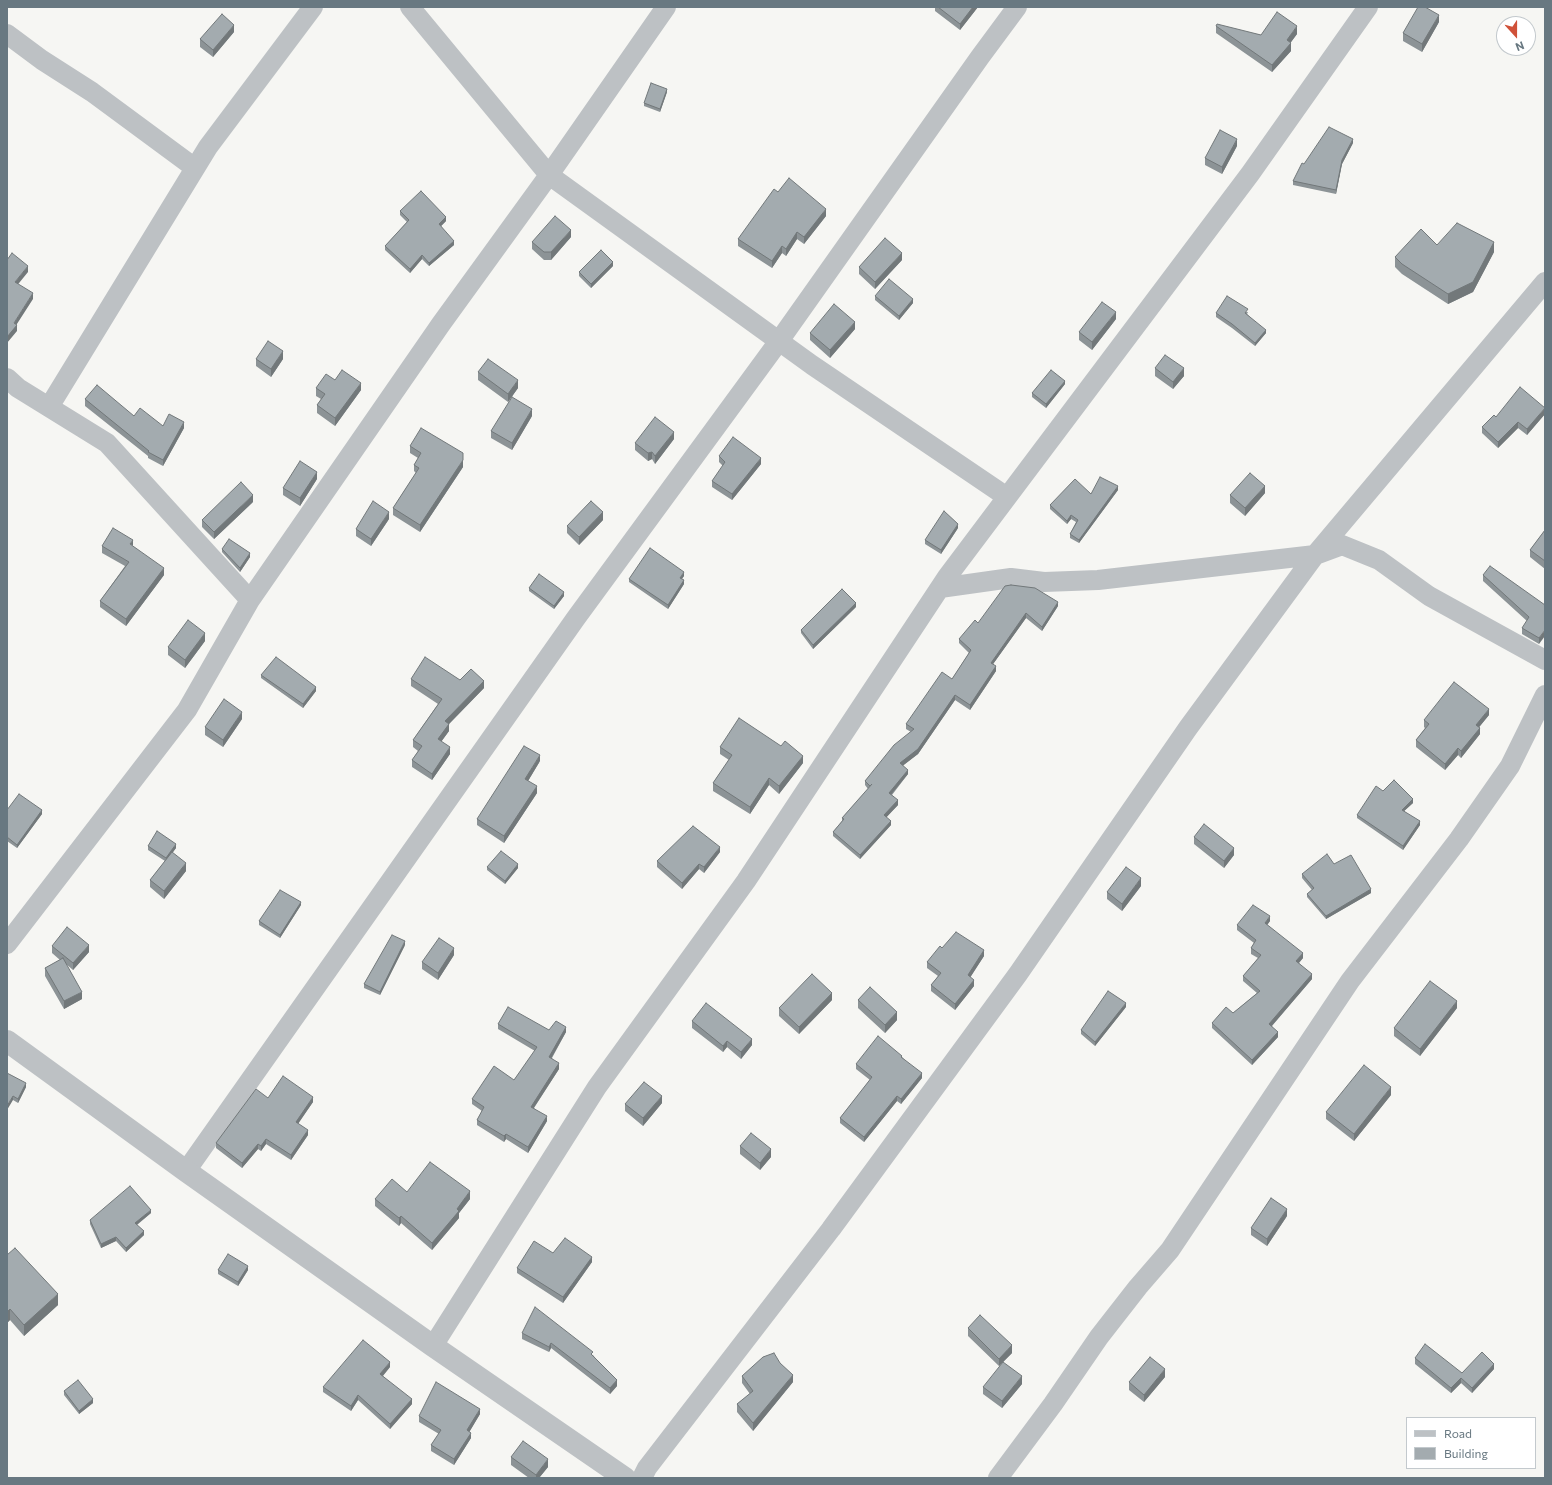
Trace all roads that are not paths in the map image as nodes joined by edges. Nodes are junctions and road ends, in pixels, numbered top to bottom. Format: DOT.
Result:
graph roads {
  1 [pos="313,7"];
  2 [pos="410,7"];
  3 [pos="666,7"];
  4 [pos="1017,7"];
  5 [pos="1368,7"];
  6 [pos="7,34"];
  7 [pos="195,168"];
  8 [pos="549,175"];
  9 [pos="1545,282"];
  10 [pos="779,341"];
  11 [pos="7,378"];
  12 [pos="49,407"];
  13 [pos="1007,497"];
  14 [pos="1315,555"];
  15 [pos="940,588"];
  16 [pos="250,600"];
  17 [pos="1545,660"];
  18 [pos="1545,695"];
  19 [pos="7,944"];
  20 [pos="7,1041"];
  21 [pos="186,1171"];
  22 [pos="433,1346"];
  23 [pos="625,1478"];
  24 [pos="642,1478"];
  25 [pos="998,1478"];
  1 -- 7 [label="street"];
  2 -- 8 [label="street"];
  3 -- 8 [label="street"];
  4 -- 10 [label="street"];
  5 -- 13 [label="street"];
  6 -- 7 [label="street"];
  7 -- 12 [label="street"];
  8 -- 10 [label="street"];
  8 -- 16 [label="street"];
  9 -- 14 [label="street"];
  10 -- 13 [label="street"];
  10 -- 21 [label="street"];
  11 -- 12 [label="street"];
  12 -- 16 [label="street"];
  13 -- 15 [label="street"];
  14 -- 15 [label="street"];
  14 -- 17 [label="street"];
  14 -- 24 [label="street"];
  15 -- 22 [label="street"];
  16 -- 19 [label="street"];
  18 -- 25 [label="street"];
  20 -- 21 [label="street"];
  21 -- 22 [label="street"];
  22 -- 23 [label="street"];
}
